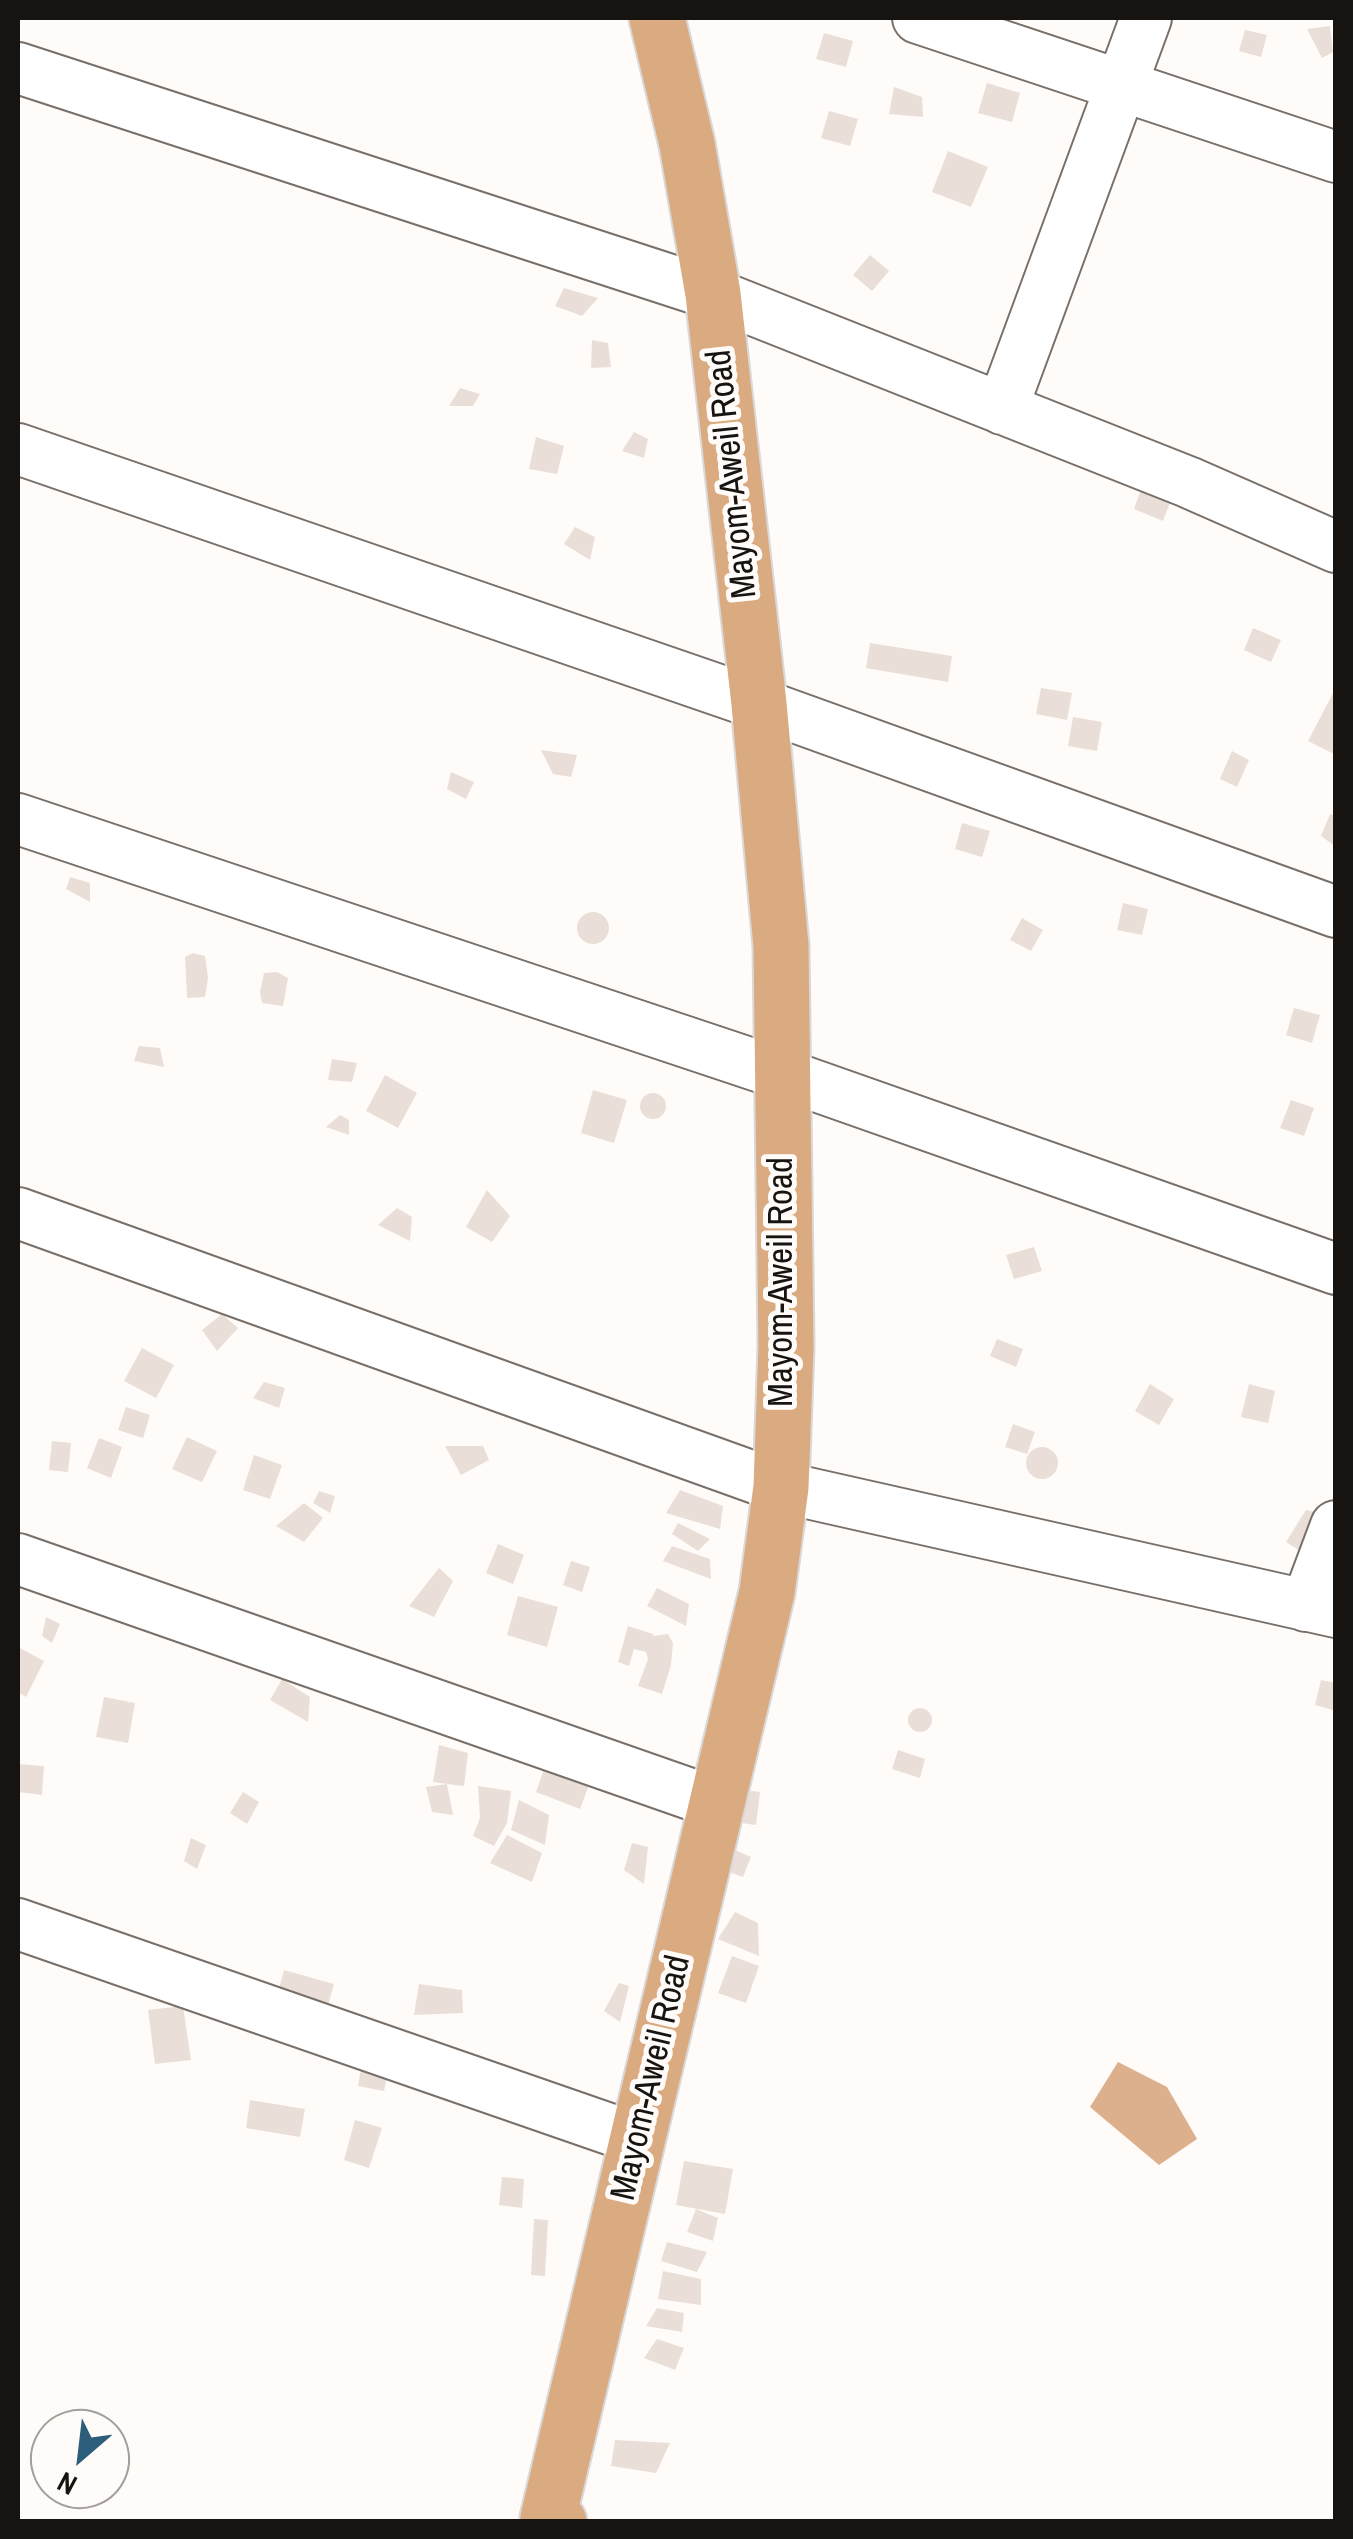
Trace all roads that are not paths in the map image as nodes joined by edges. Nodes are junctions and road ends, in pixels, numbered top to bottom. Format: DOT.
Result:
graph roads {
  1 [pos="657,18"];
  2 [pos="918,18"];
  3 [pos="1146,18"];
  4 [pos="18,68"];
  5 [pos="1121,85"];
  6 [pos="1336,158"];
  7 [pos="713,294"];
  8 [pos="1002,409"];
  9 [pos="18,449"];
  10 [pos="1336,548"];
  11 [pos="759,704"];
  12 [pos="18,818"];
  13 [pos="1336,912"];
  14 [pos="782,1074"];
  15 [pos="18,1213"];
  16 [pos="1336,1269"];
  17 [pos="781,1487"];
  18 [pos="1336,1526"];
  19 [pos="18,1559"];
  20 [pos="1320,1609"];
  21 [pos="716,1803"];
  22 [pos="18,1924"];
  23 [pos="638,2139"];
  24 [pos="551,2520"];
  1 -- 7 [label="main road, Mayom-Aweil Road"];
  2 -- 5 [label="street"];
  3 -- 5 [label="street"];
  4 -- 7 [label="street"];
  5 -- 6 [label="street"];
  5 -- 8 [label="street"];
  7 -- 8 [label="street"];
  7 -- 11 [label="main road, Mayom-Aweil Road"];
  8 -- 10 [label="street"];
  9 -- 11 [label="street"];
  11 -- 13 [label="street"];
  11 -- 14 [label="main road, Mayom-Aweil Road"];
  12 -- 14 [label="street"];
  14 -- 16 [label="street"];
  14 -- 17 [label="main road, Mayom-Aweil Road"];
  15 -- 17 [label="street"];
  17 -- 20 [label="street"];
  17 -- 21 [label="main road, Mayom-Aweil Road"];
  18 -- 20 [label="street"];
  19 -- 21 [label="street"];
  21 -- 23 [label="main road, Mayom-Aweil Road"];
  22 -- 23 [label="street"];
  23 -- 24 [label="main road, Mayom-Aweil Road"];
}
